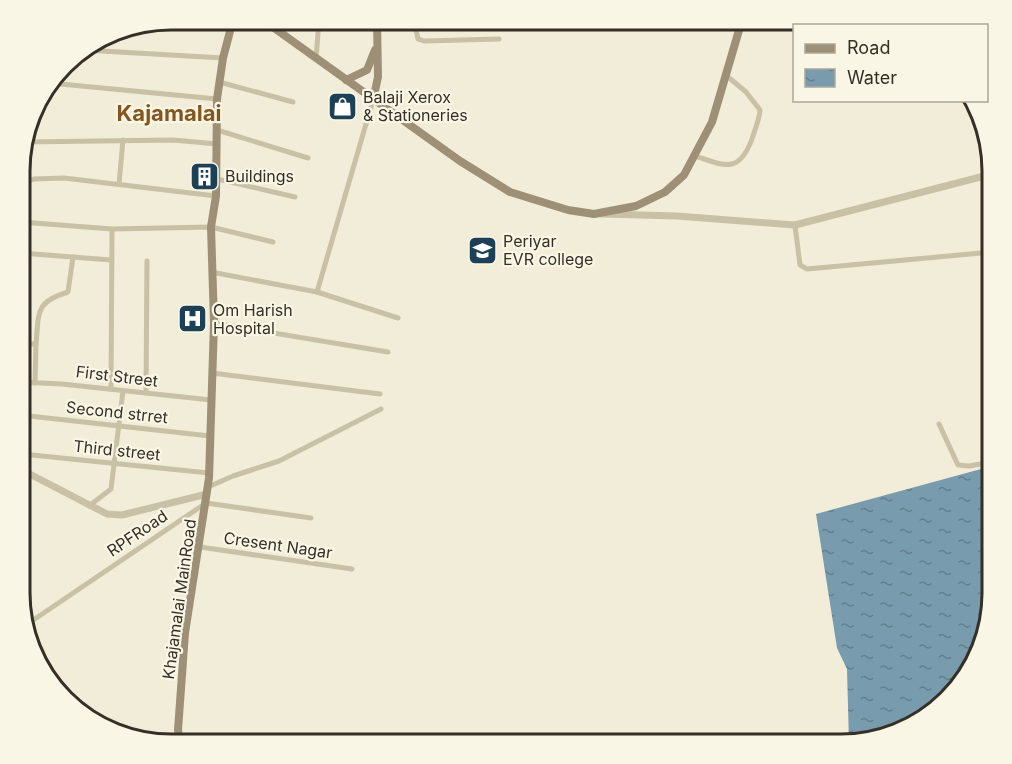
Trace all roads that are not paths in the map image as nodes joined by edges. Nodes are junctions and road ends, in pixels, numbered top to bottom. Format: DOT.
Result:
graph roads {
  1 [pos="230,30"];
  2 [pos="277,30"];
  3 [pos="318,30"];
  4 [pos="377,30"];
  5 [pos="415,30"];
  6 [pos="740,30"];
  7 [pos="499,39"];
  8 [pos="377,40"];
  9 [pos="97,51"];
  10 [pos="223,58"];
  11 [pos="316,59"];
  12 [pos="727,76"];
  13 [pos="346,80"];
  14 [pos="219,82"];
  15 [pos="60,84"];
  16 [pos="217,99"];
  17 [pos="373,100"];
  18 [pos="293,102"];
  19 [pos="216,130"];
  20 [pos="123,141"];
  21 [pos="33,142"];
  22 [pos="217,144"];
  23 [pos="695,156"];
  24 [pos="308,158"];
  25 [pos="982,177"];
  26 [pos="217,179"];
  27 [pos="30,180"];
  28 [pos="119,184"];
  29 [pos="216,196"];
  30 [pos="295,197"];
  31 [pos="594,214"];
  32 [pos="30,223"];
  33 [pos="795,225"];
  34 [pos="211,227"];
  35 [pos="112,229"];
  36 [pos="273,242"];
  37 [pos="982,253"];
  38 [pos="30,254"];
  39 [pos="73,257"];
  40 [pos="111,260"];
  41 [pos="147,261"];
  42 [pos="212,273"];
  43 [pos="317,292"];
  44 [pos="398,318"];
  45 [pos="214,323"];
  46 [pos="30,344"];
  47 [pos="36,344"];
  48 [pos="388,352"];
  49 [pos="212,373"];
  50 [pos="30,383"];
  51 [pos="34,383"];
  52 [pos="111,389"];
  53 [pos="123,391"];
  54 [pos="146,393"];
  55 [pos="380,394"];
  56 [pos="211,400"];
  57 [pos="381,409"];
  58 [pos="30,416"];
  59 [pos="939,424"];
  60 [pos="119,426"];
  61 [pos="210,436"];
  62 [pos="30,455"];
  63 [pos="115,464"];
  64 [pos="982,464"];
  65 [pos="209,473"];
  66 [pos="30,474"];
  67 [pos="207,495"];
  68 [pos="89,506"];
  69 [pos="311,518"];
  70 [pos="200,548"];
  71 [pos="352,569"];
  72 [pos="33,620"];
  73 [pos="179,734"];
  1 -- 10 [label="main road, Khajamalai MainRoad"];
  2 -- 11 [label="main road"];
  3 -- 11 [label="street"];
  4 -- 8 [label="main road"];
  5 -- 7 [label="street"];
  6 -- 12 [label="main road"];
  8 -- 13 [label="main road"];
  8 -- 17 [label="main road"];
  9 -- 10 [label="street"];
  10 -- 14 [label="main road, Khajamalai MainRoad"];
  11 -- 13 [label="main road"];
  12 -- 23 [label="main road"];
  12 -- 23 [label="street"];
  13 -- 17 [label="main road"];
  14 -- 16 [label="main road, Khajamalai MainRoad"];
  14 -- 18 [label="street"];
  15 -- 16 [label="street"];
  16 -- 19 [label="main road, Khajamalai MainRoad"];
  17 -- 31 [label="main road"];
  17 -- 43 [label="street"];
  19 -- 22 [label="main road, Khajamalai MainRoad"];
  19 -- 24 [label="street"];
  20 -- 21 [label="street"];
  20 -- 22 [label="street"];
  20 -- 28 [label="street"];
  22 -- 26 [label="main road, Khajamalai MainRoad"];
  23 -- 31 [label="main road"];
  25 -- 33 [label="street"];
  26 -- 29 [label="main road, Khajamalai MainRoad"];
  26 -- 30 [label="street"];
  27 -- 28 [label="street"];
  28 -- 29 [label="street"];
  29 -- 34 [label="main road, Khajamalai MainRoad"];
  31 -- 33 [label="street"];
  32 -- 35 [label="street"];
  33 -- 37 [label="street"];
  34 -- 35 [label="street"];
  34 -- 36 [label="street"];
  34 -- 42 [label="main road, Khajamalai MainRoad"];
  35 -- 40 [label="street"];
  38 -- 39 [label="street"];
  39 -- 40 [label="street"];
  39 -- 47 [label="street"];
  40 -- 52 [label="street"];
  41 -- 54 [label="street"];
  42 -- 43 [label="street"];
  42 -- 45 [label="main road, Khajamalai MainRoad"];
  43 -- 44 [label="street"];
  45 -- 48 [label="street"];
  45 -- 49 [label="main road, Khajamalai MainRoad"];
  46 -- 47 [label="street"];
  47 -- 51 [label="street"];
  49 -- 55 [label="street"];
  49 -- 56 [label="main road, Khajamalai MainRoad"];
  50 -- 51 [label="street, First Street"];
  51 -- 52 [label="street, First Street"];
  52 -- 53 [label="street, First Street"];
  53 -- 54 [label="street, First Street"];
  53 -- 60 [label="street"];
  54 -- 56 [label="street, First Street"];
  56 -- 61 [label="main road, Khajamalai MainRoad"];
  57 -- 67 [label="street, RPFRoad"];
  58 -- 60 [label="street, Second strret"];
  59 -- 64 [label="street"];
  60 -- 61 [label="street, Second strret"];
  60 -- 63 [label="street"];
  61 -- 65 [label="main road, Khajamalai MainRoad"];
  62 -- 63 [label="street, Third street"];
  63 -- 65 [label="street, Third street"];
  63 -- 68 [label="street"];
  65 -- 67 [label="main road, Khajamalai MainRoad"];
  66 -- 68 [label="street"];
  67 -- 68 [label="street"];
  67 -- 69 [label="street"];
  67 -- 70 [label="main road, Khajamalai MainRoad"];
  67 -- 72 [label="street, RPFRoad"];
  70 -- 71 [label="street, Cresent Nagar"];
  70 -- 73 [label="main road, Khajamalai MainRoad"];
}
